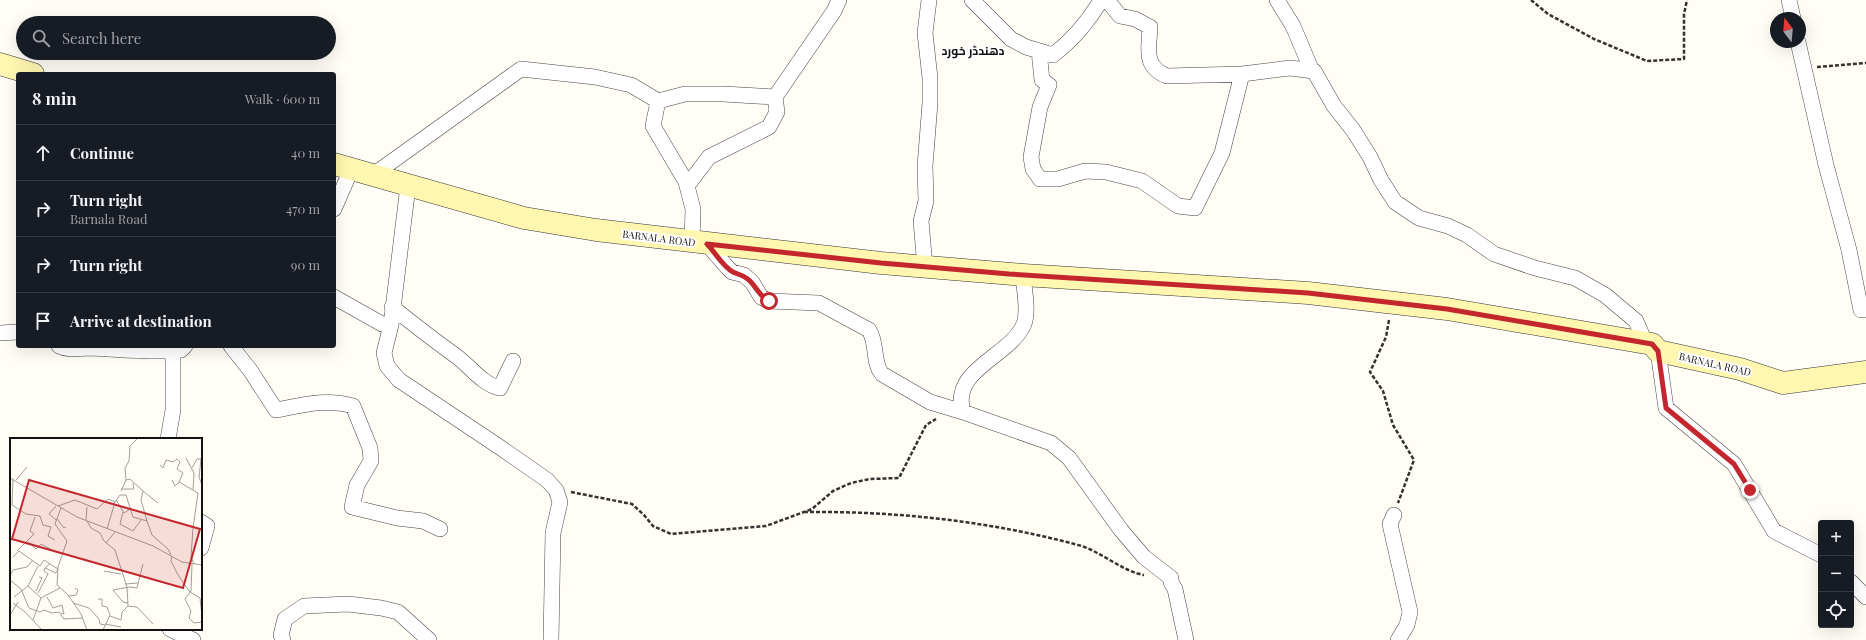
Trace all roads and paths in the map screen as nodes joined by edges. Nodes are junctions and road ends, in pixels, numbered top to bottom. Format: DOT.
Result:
graph roads {
  1 [pos="839,0"];
  2 [pos="929,0"];
  3 [pos="972,0"];
  4 [pos="1101,0"];
  5 [pos="1107,0"];
  6 [pos="1277,0"];
  7 [pos="1531,0"];
  8 [pos="1687,0"];
  9 [pos="1789,0"];
  10 [pos="1792,12"];
  11 [pos="1800,48"];
  12 [pos="1039,51"];
  13 [pos="0,64"];
  14 [pos="1866,64"];
  15 [pos="1805,68"];
  16 [pos="1312,71"];
  17 [pos="26,72"];
  18 [pos="1242,74"];
  19 [pos="775,97"];
  20 [pos="658,100"];
  21 [pos="340,172"];
  22 [pos="373,175"];
  23 [pos="408,186"];
  24 [pos="687,186"];
  25 [pos="336,197"];
  26 [pos="700,243"];
  27 [pos="925,266"];
  28 [pos="1023,275"];
  29 [pos="336,298"];
  30 [pos="1391,303"];
  31 [pos="392,307"];
  32 [pos="1866,310"];
  33 [pos="391,325"];
  34 [pos="0,332"];
  35 [pos="16,332"];
  36 [pos="1652,347"];
  37 [pos="63,348"];
  38 [pos="88,348"];
  39 [pos="88,348"];
  40 [pos="234,348"];
  41 [pos="179,349"];
  42 [pos="513,361"];
  43 [pos="1866,372"];
  44 [pos="963,412"];
  45 [pos="938,418"];
  46 [pos="168,438"];
  47 [pos="556,490"];
  48 [pos="802,512"];
  49 [pos="1394,515"];
  50 [pos="202,523"];
  51 [pos="440,528"];
  52 [pos="202,544"];
  53 [pos="1818,553"];
  54 [pos="1171,578"];
  55 [pos="1854,585"];
  56 [pos="1866,597"];
  57 [pos="166,630"];
  58 [pos="172,630"];
  59 [pos="163,640"];
  60 [pos="194,640"];
  61 [pos="283,640"];
  62 [pos="429,640"];
  63 [pos="551,640"];
  64 [pos="1186,640"];
  65 [pos="1398,640"];
  1 -- 19 [label="street"];
  2 -- 27 [label="street"];
  3 -- 12 [label="street"];
  4 -- 12 [label="street"];
  5 -- 18 [label="street"];
  6 -- 16 [label="street"];
  7 -- 8 [label="path"];
  9 -- 10 [label="street"];
  11 -- 15 [label="street"];
  12 -- 18 [label="street"];
  13 -- 17 [label="main road"];
  14 -- 15 [label="path"];
  15 -- 32 [label="street"];
  16 -- 18 [label="street"];
  16 -- 36 [label="street"];
  19 -- 20 [label="street"];
  19 -- 24 [label="street"];
  20 -- 22 [label="street"];
  20 -- 24 [label="street"];
  21 -- 22 [label="main road, BARNALA ROAD"];
  21 -- 25 [label="street"];
  22 -- 23 [label="main road, BARNALA ROAD"];
  23 -- 26 [label="main road, BARNALA ROAD"];
  23 -- 31 [label="street"];
  24 -- 26 [label="street"];
  26 -- 27 [label="main road, BARNALA ROAD"];
  26 -- 44 [label="street"];
  27 -- 28 [label="main road, BARNALA ROAD"];
  28 -- 30 [label="main road, BARNALA ROAD"];
  28 -- 44 [label="street"];
  29 -- 33 [label="street"];
  30 -- 36 [label="main road, BARNALA ROAD"];
  30 -- 49 [label="path"];
  31 -- 33 [label="street"];
  31 -- 42 [label="street"];
  33 -- 47 [label="street"];
  34 -- 35 [label="street"];
  36 -- 43 [label="main road, BARNALA ROAD"];
  36 -- 53 [label="street"];
  37 -- 38 [label="street"];
  39 -- 41 [label="street"];
  40 -- 51 [label="street"];
  41 -- 46 [label="street"];
  44 -- 54 [label="street"];
  45 -- 48 [label="path"];
  47 -- 48 [label="path"];
  47 -- 63 [label="street"];
  48 -- 54 [label="path"];
  49 -- 65 [label="street"];
  50 -- 52 [label="street"];
  54 -- 64 [label="street"];
  55 -- 56 [label="street"];
  57 -- 59 [label="street"];
  58 -- 60 [label="street"];
  61 -- 62 [label="street"];
}
